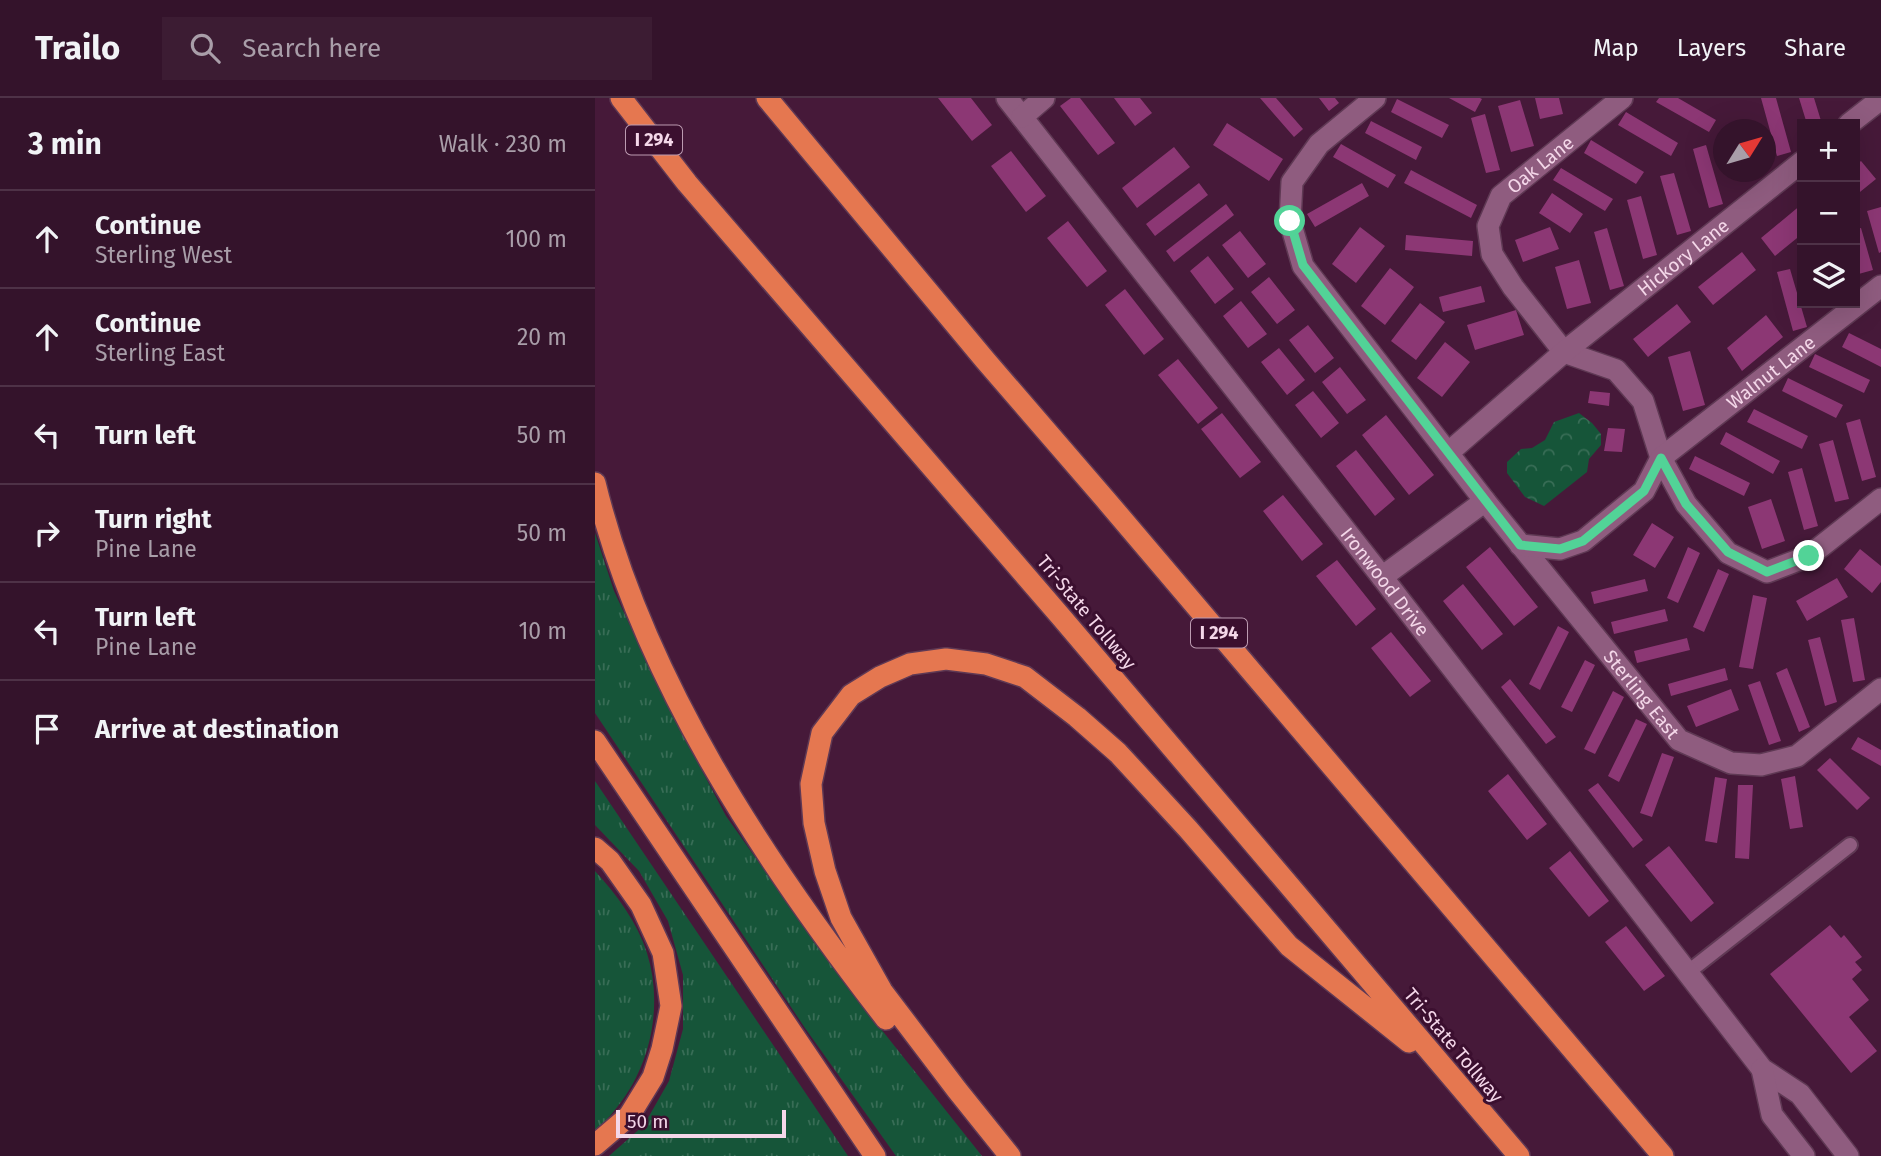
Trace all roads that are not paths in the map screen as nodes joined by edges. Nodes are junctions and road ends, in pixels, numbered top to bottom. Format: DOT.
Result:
graph roads {
  1 [pos="621,98"];
  2 [pos="1007,98"];
  3 [pos="1044,98"];
  4 [pos="1375,98"];
  5 [pos="1622,98"];
  6 [pos="1881,99"];
  7 [pos="772,104"];
  8 [pos="1022,117"];
  9 [pos="1855,119"];
  10 [pos="1797,166"];
  11 [pos="1881,286"];
  12 [pos="1564,352"];
  13 [pos="1448,453"];
  14 [pos="1661,458"];
  15 [pos="595,483"];
  16 [pos="1881,499"];
  17 [pos="1485,501"];
  18 [pos="1520,545"];
  19 [pos="1383,577"];
  20 [pos="1881,689"];
  21 [pos="595,741"];
  22 [pos="1850,845"];
  23 [pos="595,848"];
  24 [pos="1687,973"];
  25 [pos="1762,1069"];
  26 [pos="1445,1071"];
  27 [pos="595,1145"];
  28 [pos="875,1156"];
  29 [pos="996,1156"];
  30 [pos="1010,1156"];
  31 [pos="1519,1156"];
  32 [pos="1663,1156"];
  33 [pos="1804,1156"];
  34 [pos="1848,1156"];
  1 -- 26 [label="highway, Tri-State Tollway / I 294"];
  2 -- 8 [label="street, Ironwood Drive"];
  3 -- 8 [label="street"];
  4 -- 13 [label="street"];
  5 -- 12 [label="street, Oak Lane"];
  6 -- 9 [label="street"];
  7 -- 32 [label="highway, I 294"];
  8 -- 19 [label="street, Ironwood Drive"];
  10 -- 12 [label="street, Hickory Lane"];
  11 -- 14 [label="street, Walnut Lane"];
  12 -- 13 [label="street"];
  12 -- 14 [label="street"];
  13 -- 17 [label="street"];
  14 -- 16 [label="street"];
  14 -- 18 [label="street"];
  15 -- 29 [label="highway"];
  17 -- 18 [label="street, Sterling East"];
  17 -- 19 [label="street"];
  18 -- 20 [label="street, Sterling East"];
  19 -- 24 [label="street, Ironwood Drive"];
  21 -- 28 [label="highway"];
  22 -- 24 [label="lane"];
  23 -- 27 [label="highway"];
  24 -- 25 [label="street, Ironwood Drive"];
  25 -- 33 [label="street, Ironwood Drive"];
  25 -- 34 [label="street, Ironwood Drive"];
  26 -- 30 [label="highway"];
  26 -- 31 [label="highway, Tri-State Tollway / I 294"];
}
